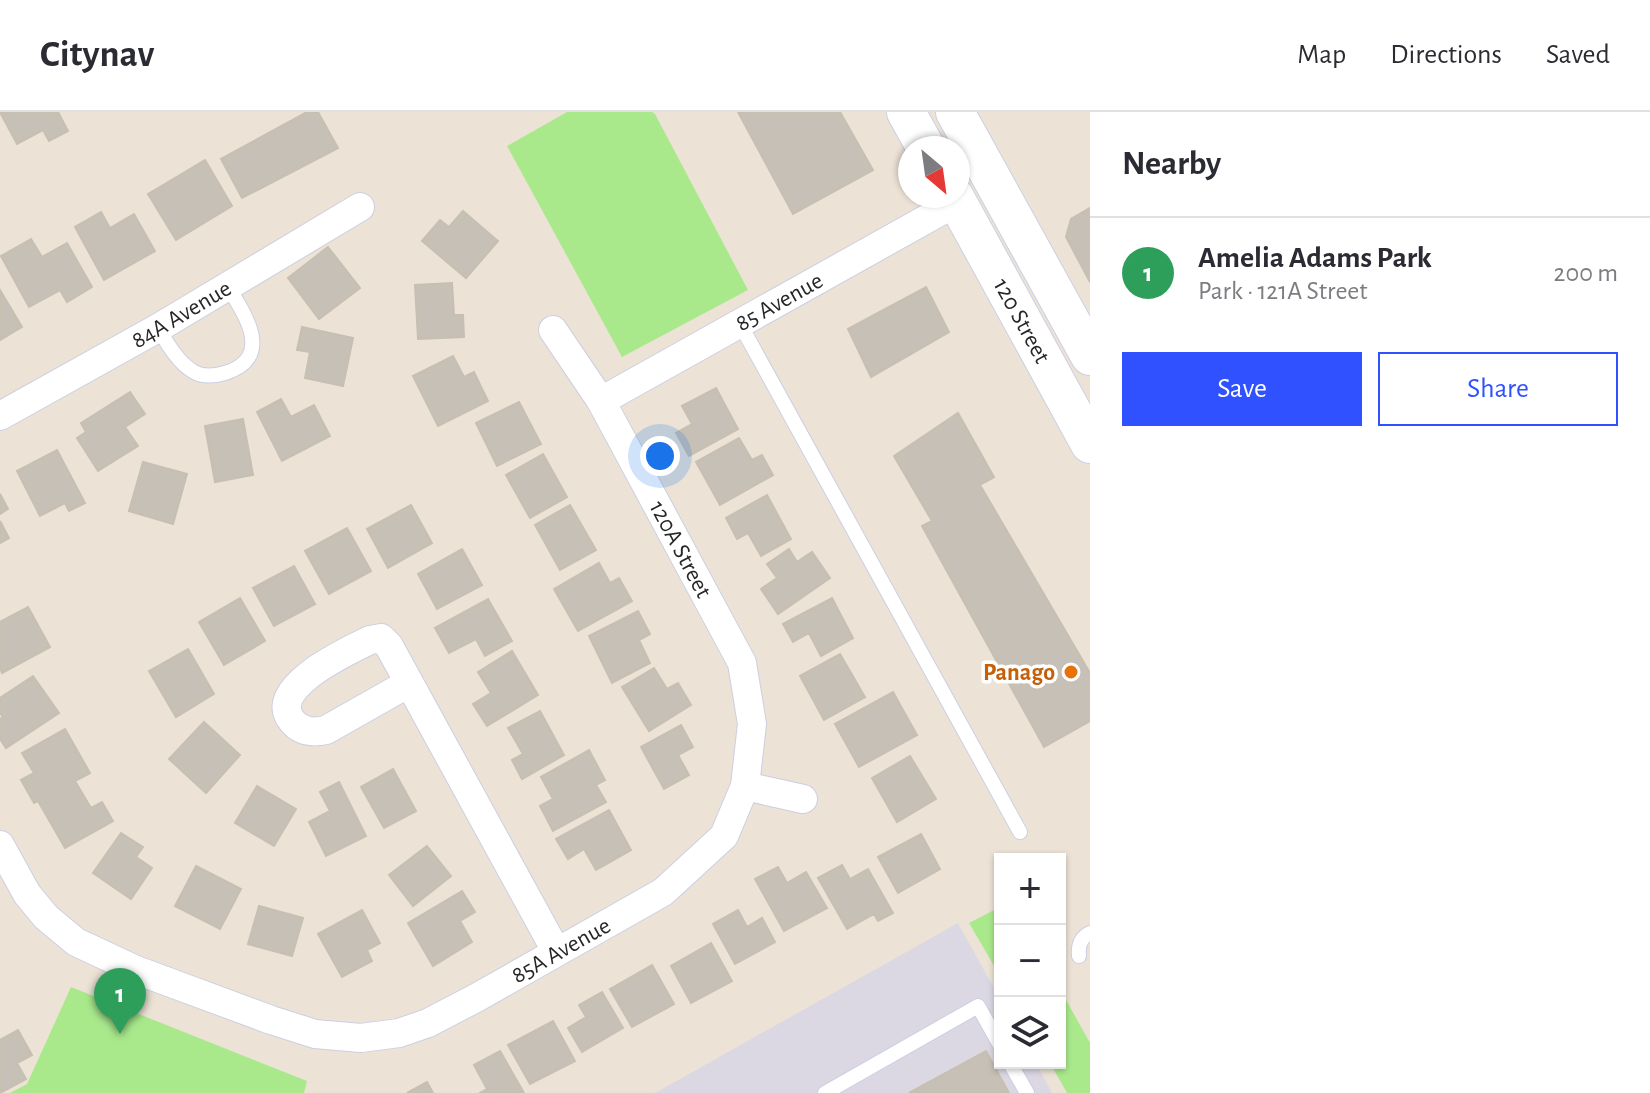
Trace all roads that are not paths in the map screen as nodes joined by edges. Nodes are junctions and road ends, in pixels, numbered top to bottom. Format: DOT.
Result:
graph roads {
  1 [pos="906,112"];
  2 [pos="955,112"];
  3 [pos="919,136"];
  4 [pos="970,202"];
  5 [pos="360,207"];
  6 [pos="940,208"];
  7 [pos="960,208"];
  8 [pos="227,286"];
  9 [pos="740,324"];
  10 [pos="158,328"];
  11 [pos="553,330"];
  12 [pos="1090,356"];
  13 [pos="601,401"];
  14 [pos="0,416"];
  15 [pos="1090,444"];
  16 [pos="409,683"];
  17 [pos="745,786"];
  18 [pos="803,799"];
  19 [pos="1020,832"];
  20 [pos="0,845"];
  21 [pos="1090,933"];
  22 [pos="556,951"];
  23 [pos="1079,956"];
  24 [pos="994,1034"];
  25 [pos="1013,1069"];
  26 [pos="825,1093"];
  27 [pos="1027,1093"];
  1 -- 3 [label="main road"];
  2 -- 12 [label="main road, 120 Street"];
  4 -- 12 [label="main road"];
  5 -- 8 [label="street, 84A Avenue"];
  6 -- 9 [label="street, 85 Avenue"];
  7 -- 15 [label="main road, 120 Street"];
  8 -- 10 [label="street, 84A Avenue"];
  8 -- 10 [label="lane"];
  9 -- 13 [label="street, 85 Avenue"];
  9 -- 19 [label="lane"];
  10 -- 14 [label="street, 84A Avenue"];
  11 -- 13 [label="street, 120A Street"];
  13 -- 17 [label="street, 120A Street"];
  16 -- 22 [label="street"];
  17 -- 18 [label="street"];
  17 -- 22 [label="street, 85A Avenue"];
  20 -- 22 [label="street, 85A Avenue"];
  21 -- 23 [label="lane"];
  24 -- 26 [label="lane"];
  25 -- 27 [label="lane"];
}
